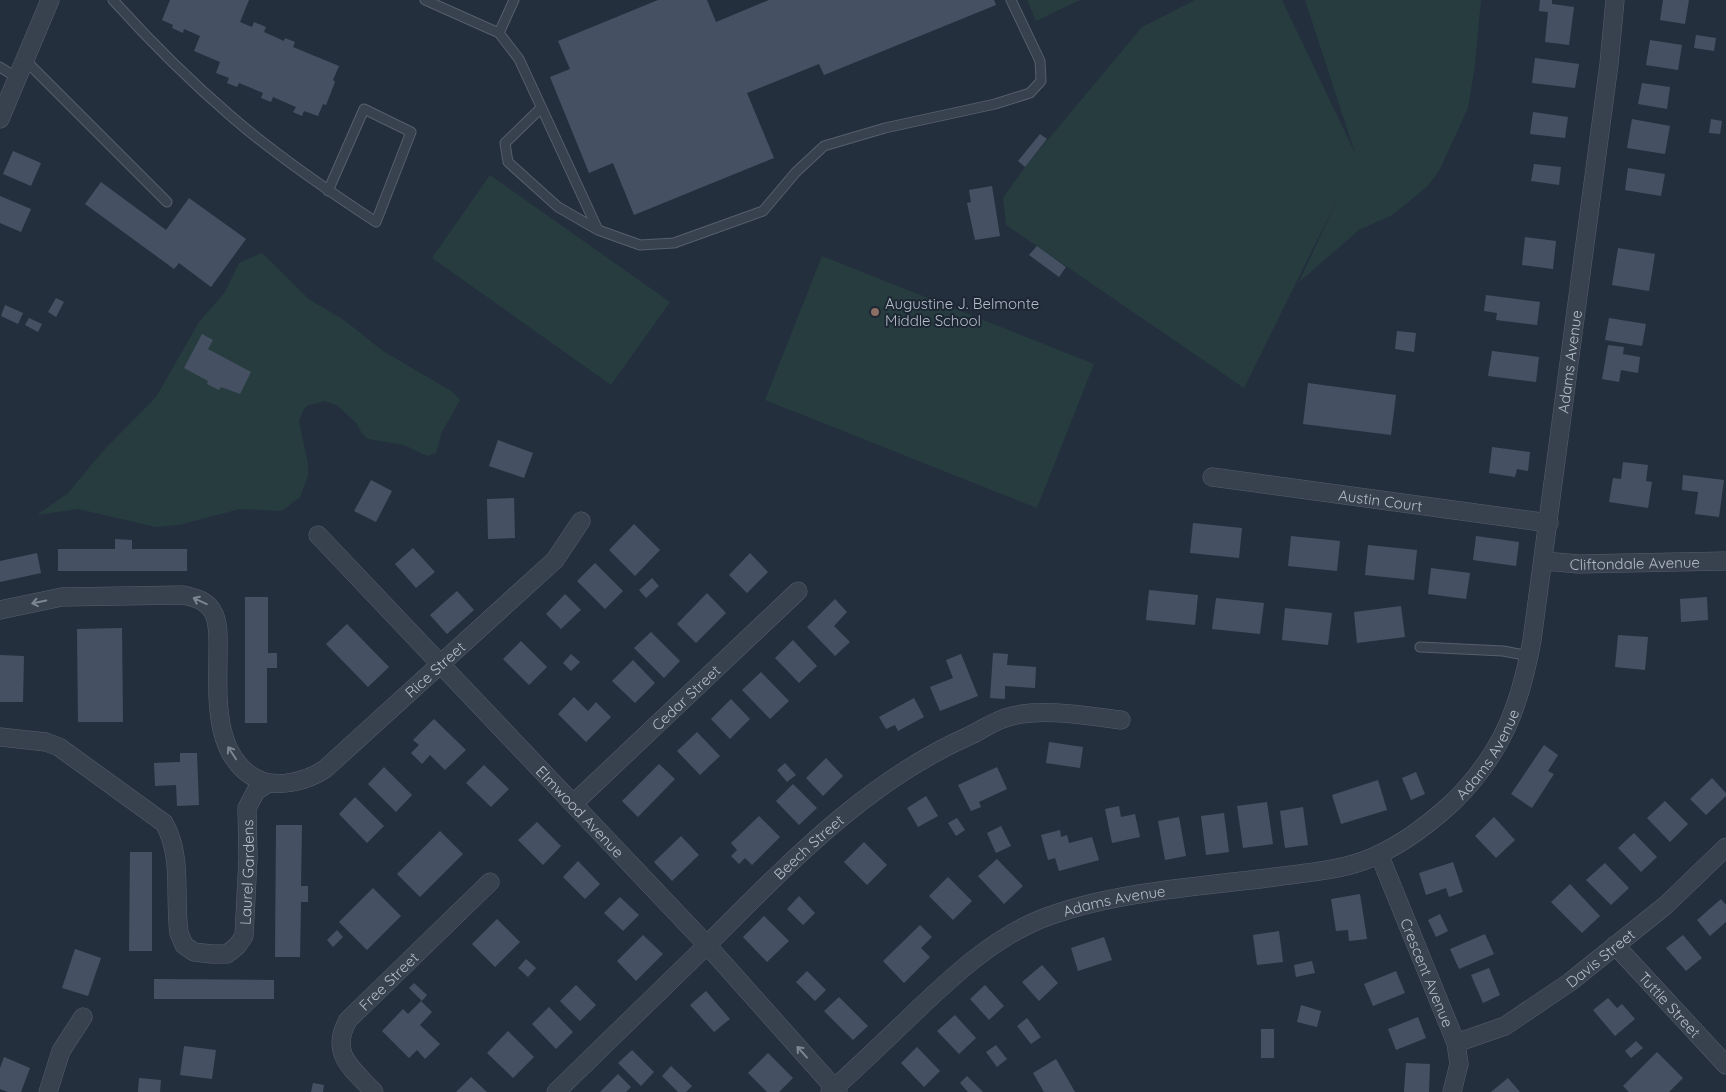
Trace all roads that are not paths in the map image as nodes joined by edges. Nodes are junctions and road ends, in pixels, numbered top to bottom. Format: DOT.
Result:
graph roads {
  1 [pos="50,0"];
  2 [pos="113,0"];
  3 [pos="424,0"];
  4 [pos="514,0"];
  5 [pos="1011,0"];
  6 [pos="1615,0"];
  7 [pos="499,33"];
  8 [pos="25,60"];
  9 [pos="0,66"];
  10 [pos="17,78"];
  11 [pos="2,107"];
  12 [pos="541,108"];
  13 [pos="328,191"];
  14 [pos="167,202"];
  15 [pos="598,230"];
  16 [pos="1212,477"];
  17 [pos="581,521"];
  18 [pos="1549,523"];
  19 [pos="318,535"];
  20 [pos="1544,561"];
  21 [pos="1726,561"];
  22 [pos="798,590"];
  23 [pos="0,610"];
  24 [pos="1420,647"];
  25 [pos="1529,656"];
  26 [pos="441,664"];
  27 [pos="1121,720"];
  28 [pos="0,737"];
  29 [pos="267,784"];
  30 [pos="573,804"];
  31 [pos="1726,847"];
  32 [pos="1379,854"];
  33 [pos="490,882"];
  34 [pos="707,945"];
  35 [pos="1615,945"];
  36 [pos="83,1017"];
  37 [pos="1456,1043"];
  38 [pos="1726,1065"];
  39 [pos="834,1091"];
  40 [pos="48,1092"];
  41 [pos="374,1092"];
  42 [pos="556,1092"];
  43 [pos="1452,1092"];
  1 -- 8 [label="street"];
  2 -- 13 [label="lane"];
  3 -- 7 [label="lane"];
  4 -- 7 [label="lane"];
  5 -- 15 [label="lane"];
  6 -- 18 [label="street, Adams Avenue"];
  7 -- 12 [label="lane"];
  8 -- 10 [label="street"];
  8 -- 14 [label="lane"];
  9 -- 10 [label="lane"];
  10 -- 11 [label="street"];
  12 -- 15 [label="lane"];
  12 -- 15 [label="lane"];
  13 -- 13 [label="lane"];
  16 -- 18 [label="street, Austin Court"];
  17 -- 26 [label="street, Rice Street"];
  18 -- 20 [label="street, Adams Avenue"];
  19 -- 26 [label="street, Elmwood Avenue"];
  20 -- 21 [label="street, Cliftondale Avenue"];
  20 -- 25 [label="street, Adams Avenue"];
  22 -- 30 [label="street, Cedar Street"];
  29 -- 23 [label="street, one-way"];
  24 -- 25 [label="lane"];
  25 -- 32 [label="street, Adams Avenue"];
  26 -- 29 [label="street, Rice Street"];
  26 -- 30 [label="street, Elmwood Avenue"];
  27 -- 34 [label="street, Beech Street"];
  28 -- 29 [label="street, Laurel Gardens"];
  30 -- 34 [label="street, Elmwood Avenue"];
  31 -- 35 [label="street, Davis Street"];
  32 -- 37 [label="street, Crescent Avenue"];
  32 -- 39 [label="street, Adams Avenue"];
  33 -- 41 [label="street, Free Street"];
  39 -- 34 [label="street, Elmwood Avenue, one-way"];
  34 -- 42 [label="street, Beech Street"];
  35 -- 37 [label="street, Davis Street"];
  35 -- 38 [label="street, Tuttle Street"];
  36 -- 40 [label="street"];
  37 -- 43 [label="street, Crescent Avenue"];
}
